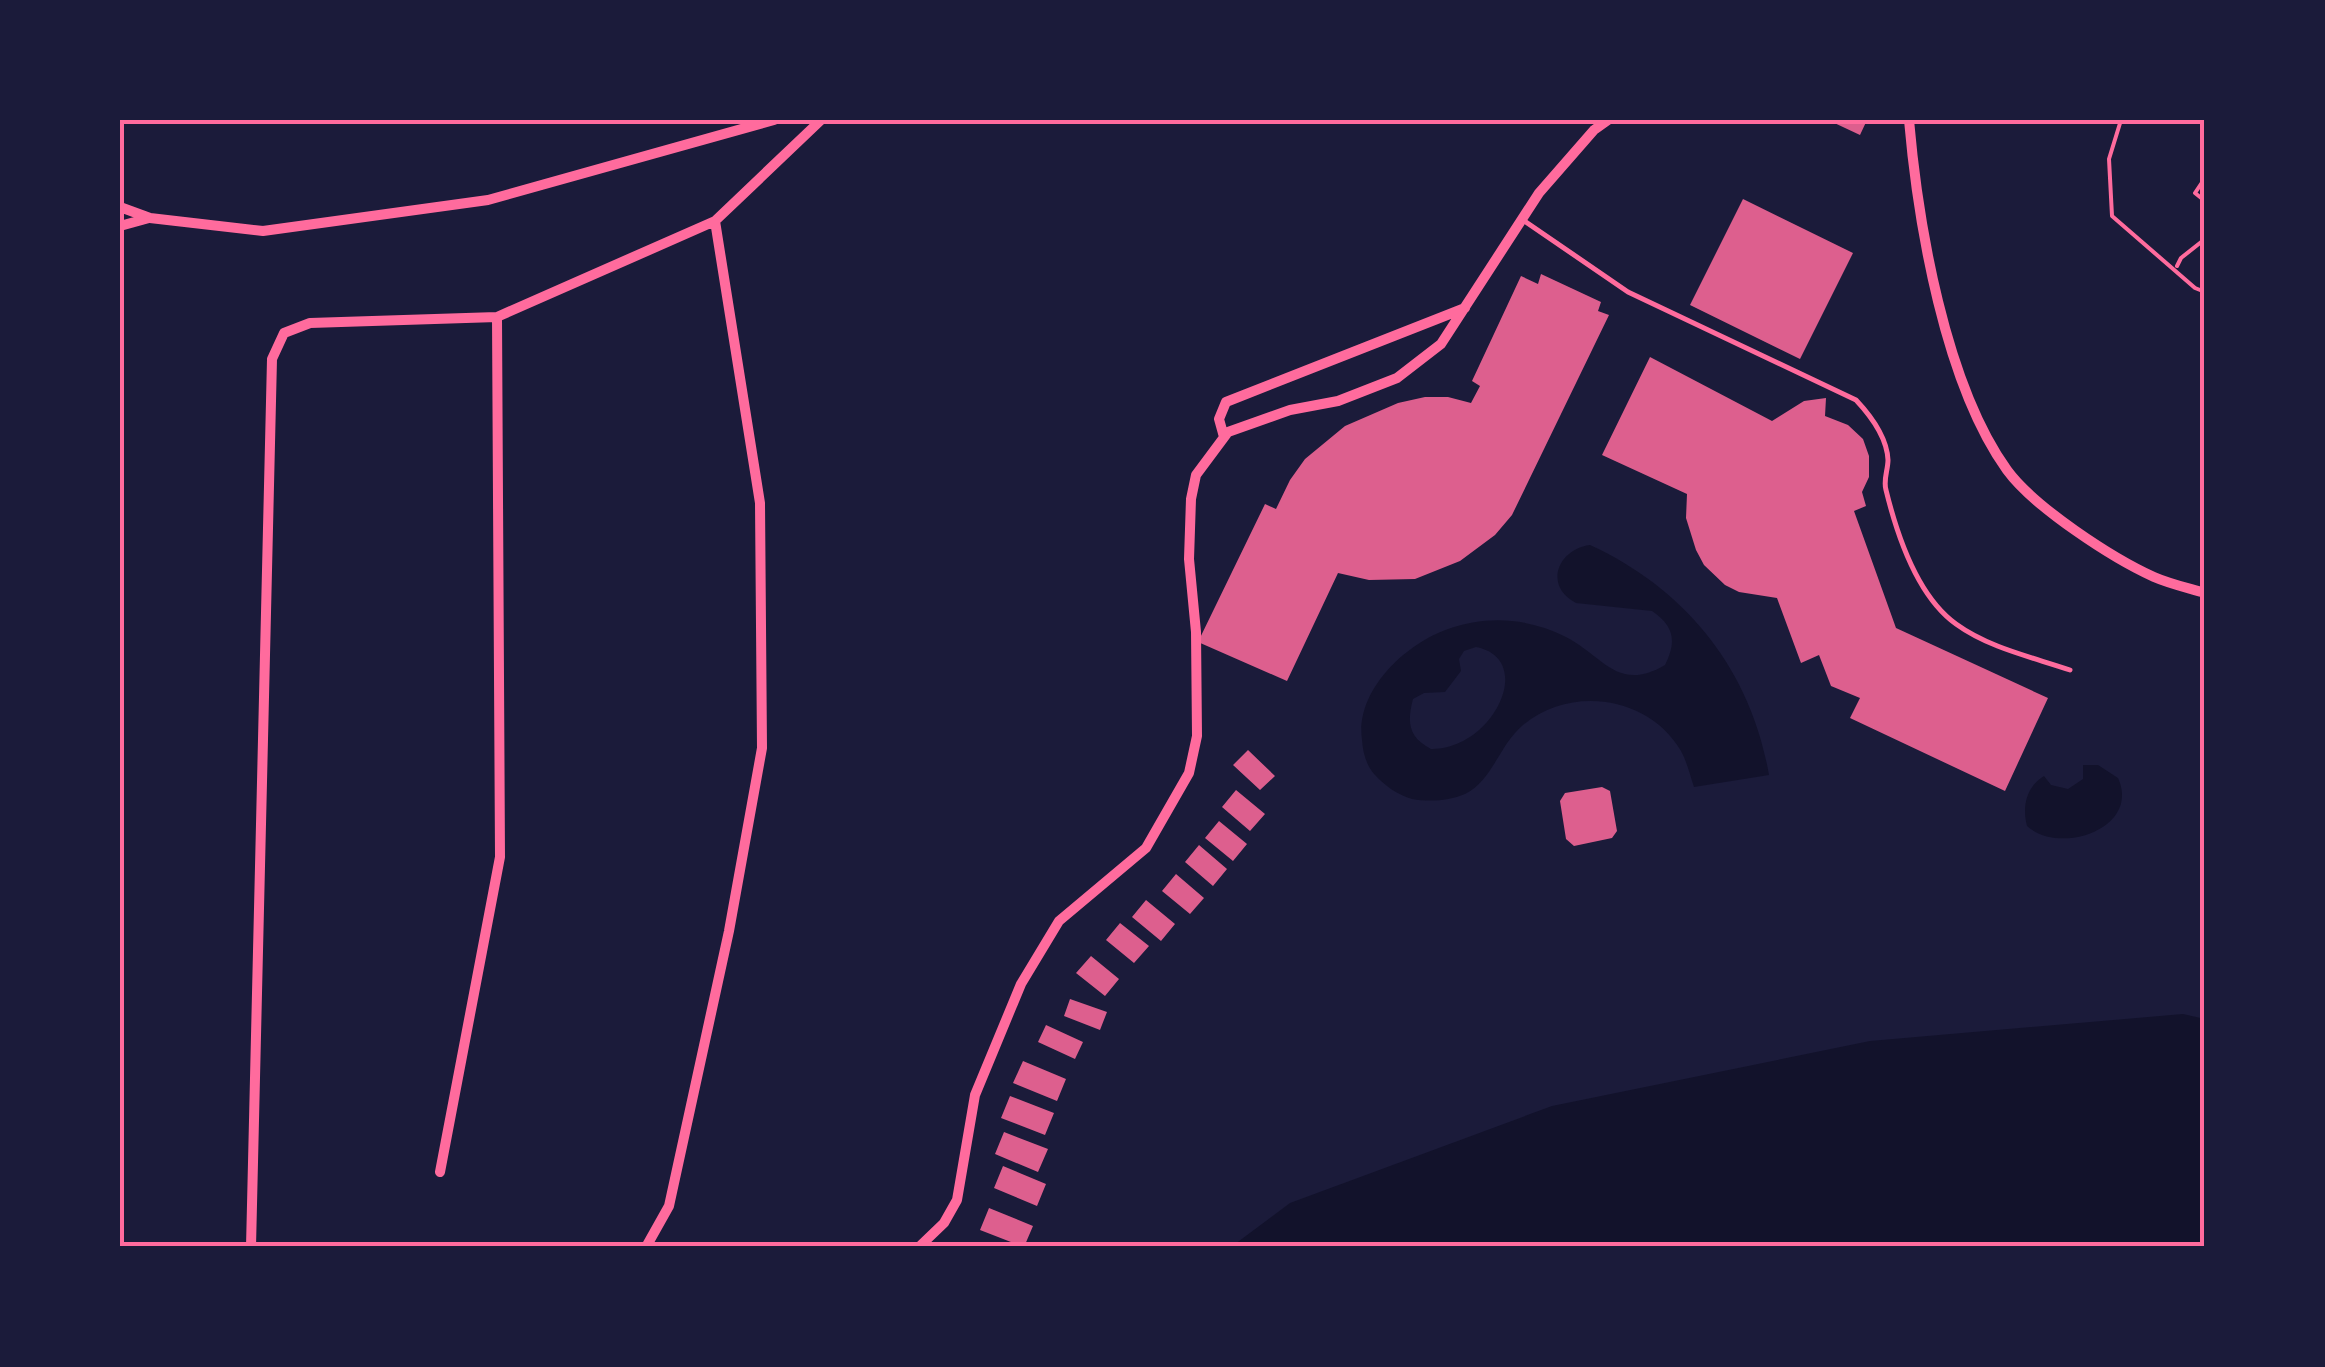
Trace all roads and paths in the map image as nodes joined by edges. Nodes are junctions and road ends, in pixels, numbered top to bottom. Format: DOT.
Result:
graph roads {
  1 [pos="774,120"];
  2 [pos="821,120"];
  3 [pos="1608,120"];
  4 [pos="1910,120"];
  5 [pos="2122,120"];
  6 [pos="2205,178"];
  7 [pos="2205,201"];
  8 [pos="120,207"];
  9 [pos="150,218"];
  10 [pos="716,220"];
  11 [pos="1522,220"];
  12 [pos="120,226"];
  13 [pos="2205,239"];
  14 [pos="2176,269"];
  15 [pos="2205,292"];
  16 [pos="1467,307"];
  17 [pos="497,318"];
  18 [pos="1224,437"];
  19 [pos="2205,593"];
  20 [pos="2070,670"];
  21 [pos="440,1172"];
  22 [pos="251,1247"];
  23 [pos="646,1247"];
  24 [pos="918,1247"];
  1 -- 9 [label="street"];
  2 -- 10 [label="street"];
  3 -- 11 [label="street"];
  4 -- 19 [label="street"];
  5 -- 14 [label="path"];
  6 -- 7 [label="path"];
  8 -- 9 [label="street"];
  9 -- 12 [label="street"];
  10 -- 17 [label="street"];
  10 -- 23 [label="street"];
  11 -- 16 [label="street"];
  11 -- 20 [label="lane"];
  13 -- 14 [label="path"];
  14 -- 15 [label="path"];
  16 -- 18 [label="street"];
  16 -- 18 [label="street"];
  17 -- 21 [label="street"];
  17 -- 22 [label="street"];
  18 -- 24 [label="street"];
}
